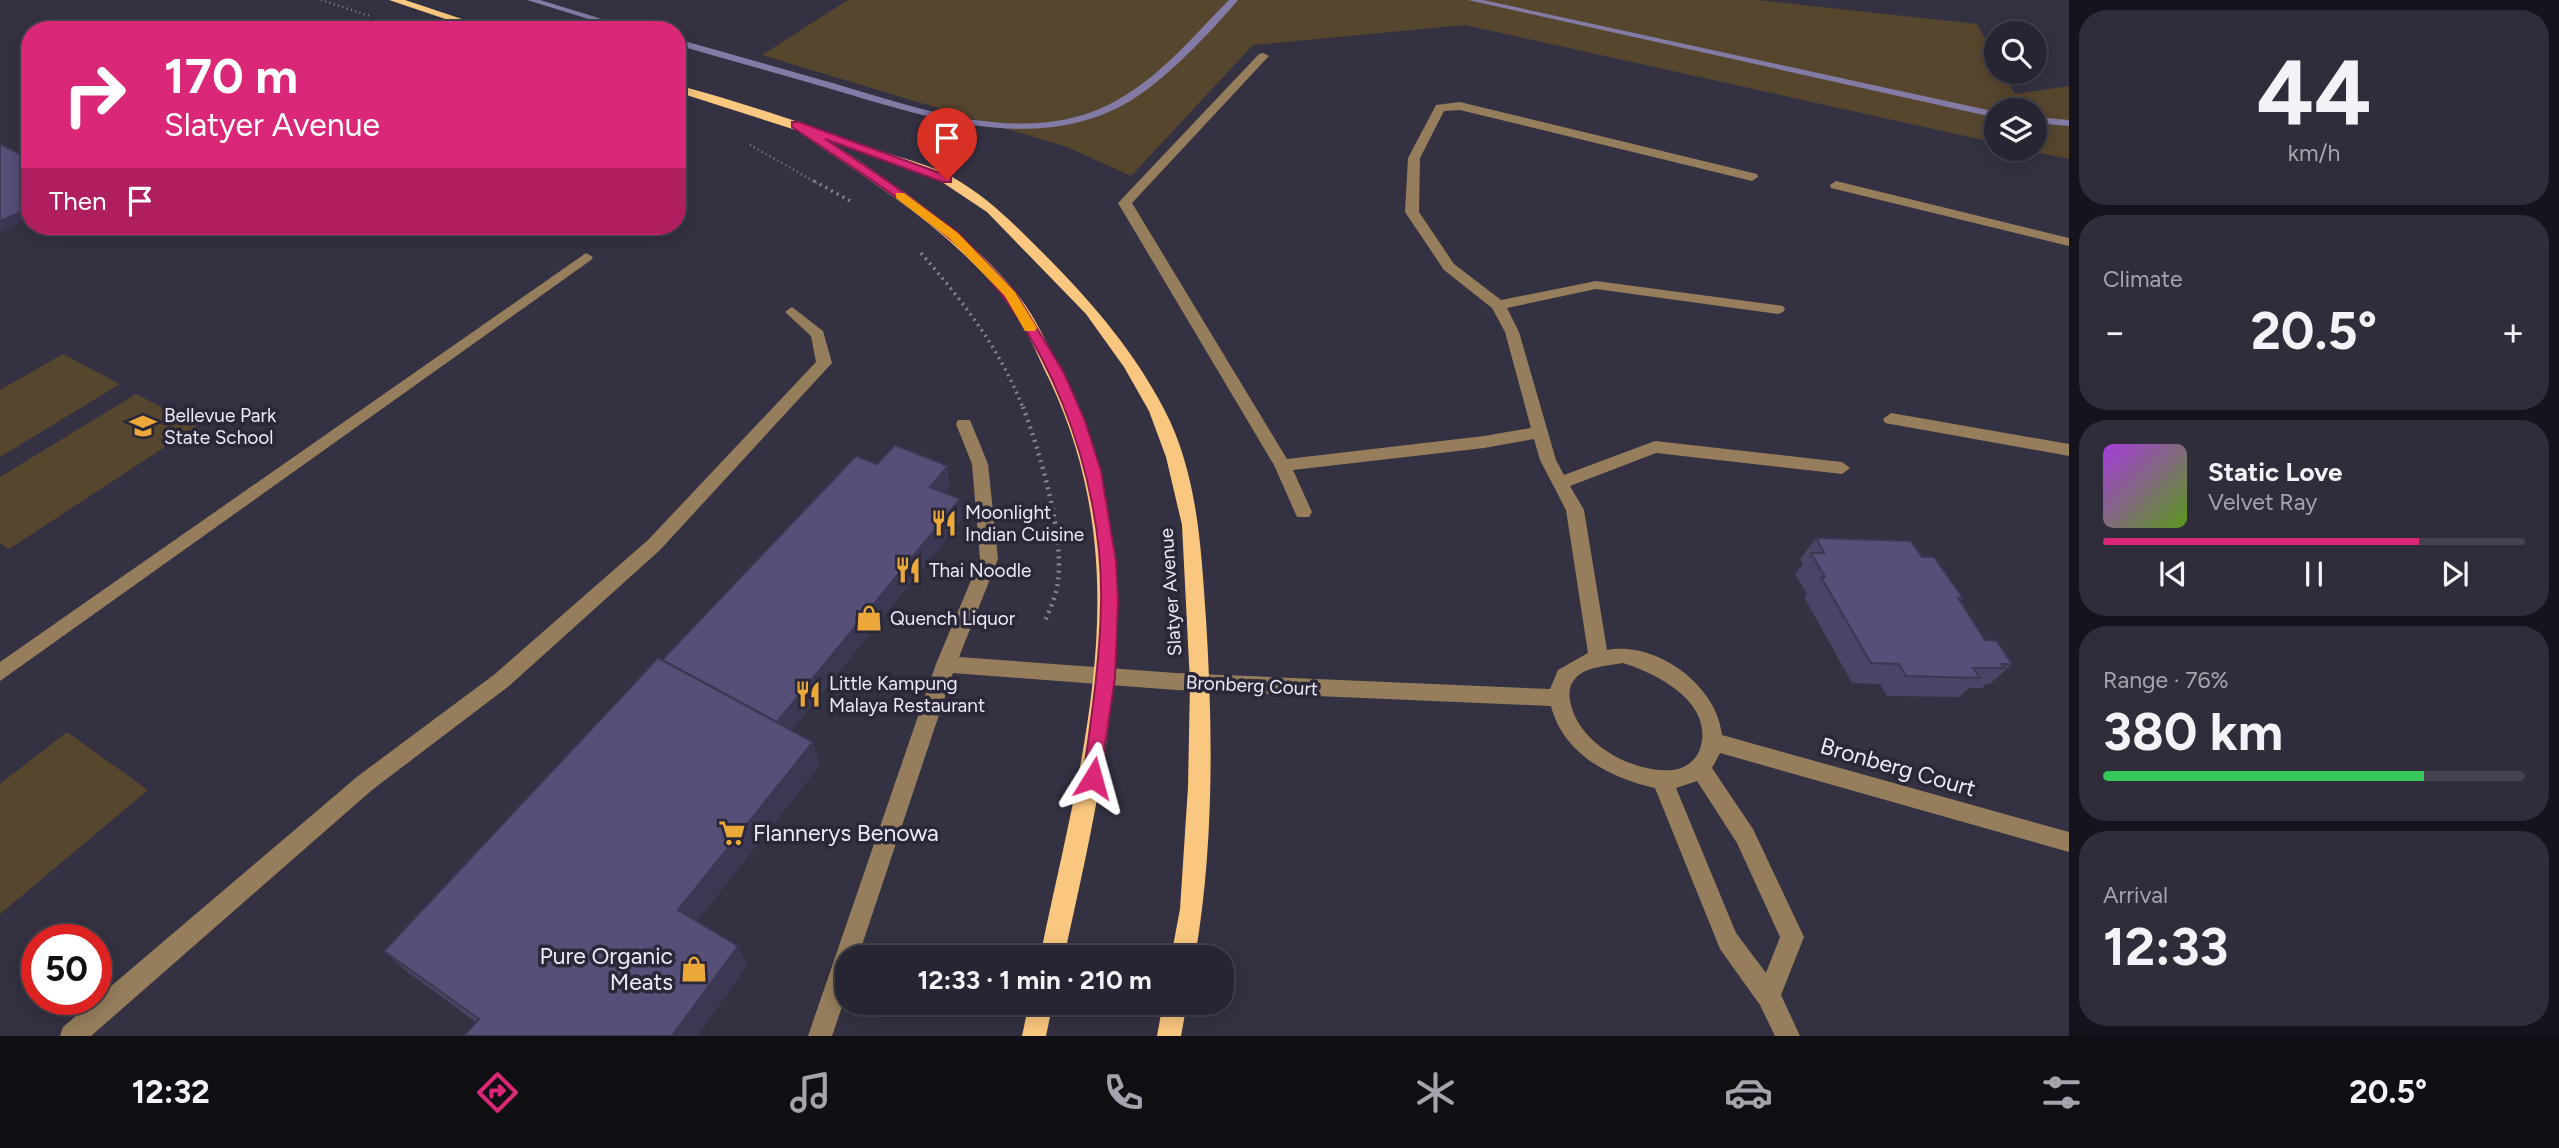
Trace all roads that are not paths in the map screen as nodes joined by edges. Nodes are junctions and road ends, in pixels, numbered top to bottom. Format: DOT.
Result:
graph roads {
  1 [pos="394,0"];
  2 [pos="461,21"];
  3 [pos="1262,56"];
  4 [pos="686,91"];
  5 [pos="796,124"];
  6 [pos="1752,177"];
  7 [pos="1836,185"];
  8 [pos="2069,242"];
  9 [pos="586,257"];
  10 [pos="1498,304"];
  11 [pos="1777,309"];
  12 [pos="792,312"];
  13 [pos="1891,419"];
  14 [pos="964,424"];
  15 [pos="1539,432"];
  16 [pos="2069,450"];
  17 [pos="1282,465"];
  18 [pos="1843,468"];
  19 [pos="1560,483"];
  20 [pos="1303,512"];
  21 [pos="1598,656"];
  22 [pos="946,664"];
  23 [pos="0,673"];
  24 [pos="1106,678"];
  25 [pos="1200,683"];
  26 [pos="1558,698"];
  27 [pos="1714,741"];
  28 [pos="1700,768"];
  29 [pos="1662,780"];
  30 [pos="2069,842"];
  31 [pos="1055,945"];
  32 [pos="1185,945"];
  33 [pos="1769,996"];
  34 [pos="1038,1015"];
  35 [pos="1173,1015"];
  36 [pos="72,1036"];
  37 [pos="820,1036"];
  38 [pos="1034,1036"];
  39 [pos="1169,1036"];
  40 [pos="1788,1036"];
  1 -- 2 [label="main road"];
  3 -- 17 [label="lane"];
  4 -- 5 [label="main road, Slatyer Avenue"];
  5 -- 24 [label="main road, Slatyer Avenue"];
  5 -- 25 [label="main road, Slatyer Avenue"];
  6 -- 10 [label="lane"];
  7 -- 8 [label="lane"];
  9 -- 23 [label="lane"];
  10 -- 11 [label="lane"];
  10 -- 15 [label="lane"];
  12 -- 36 [label="lane"];
  13 -- 16 [label="lane"];
  14 -- 22 [label="lane"];
  15 -- 17 [label="lane"];
  15 -- 19 [label="lane"];
  17 -- 20 [label="lane"];
  18 -- 19 [label="lane"];
  19 -- 21 [label="lane"];
  21 -- 26 [label="lane"];
  21 -- 27 [label="lane"];
  22 -- 24 [label="lane, Bronberg Court"];
  22 -- 37 [label="lane"];
  24 -- 25 [label="lane, Bronberg Court"];
  24 -- 31 [label="main road, Slatyer Avenue"];
  25 -- 26 [label="lane, Bronberg Court"];
  25 -- 32 [label="main road, Slatyer Avenue"];
  26 -- 29 [label="lane"];
  27 -- 28 [label="lane"];
  27 -- 30 [label="lane, Bronberg Court"];
  28 -- 29 [label="lane"];
  28 -- 33 [label="lane"];
  29 -- 33 [label="lane"];
  33 -- 40 [label="lane"];
  34 -- 38 [label="main road"];
  35 -- 39 [label="main road"];
}
